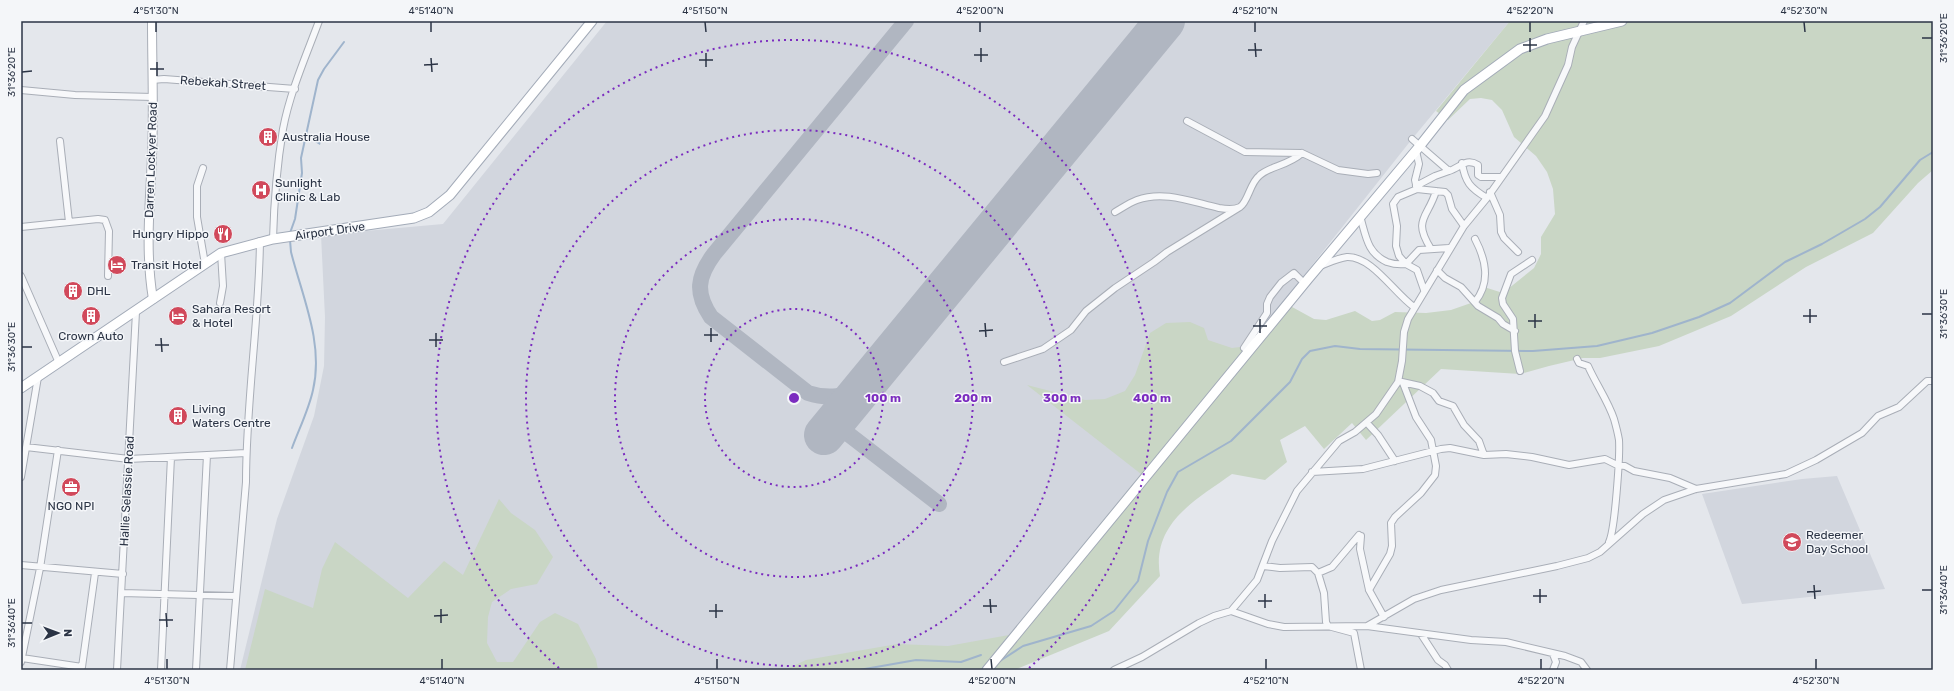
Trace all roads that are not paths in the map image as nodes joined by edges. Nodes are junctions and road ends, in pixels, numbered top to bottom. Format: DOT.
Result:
graph roads {
  1 [pos="152,21"];
  2 [pos="319,21"];
  3 [pos="592,21"];
  4 [pos="1584,21"];
  5 [pos="1622,21"];
  6 [pos="1580,30"];
  7 [pos="152,80"];
  8 [pos="295,89"];
  9 [pos="21,90"];
  10 [pos="153,98"];
  11 [pos="1187,121"];
  12 [pos="1412,139"];
  13 [pos="60,141"];
  14 [pos="1417,149"];
  15 [pos="1302,153"];
  16 [pos="1462,163"];
  17 [pos="203,168"];
  18 [pos="1449,171"];
  19 [pos="1377,174"];
  20 [pos="1501,177"];
  21 [pos="1416,188"];
  22 [pos="1436,191"];
  23 [pos="1488,195"];
  24 [pos="1240,207"];
  25 [pos="1115,212"];
  26 [pos="1360,216"];
  27 [pos="69,222"];
  28 [pos="1464,226"];
  29 [pos="21,227"];
  30 [pos="273,239"];
  31 [pos="1475,239"];
  32 [pos="260,241"];
  33 [pos="1449,248"];
  34 [pos="1431,249"];
  35 [pos="1518,252"];
  36 [pos="221,253"];
  37 [pos="1532,260"];
  38 [pos="205,264"];
  39 [pos="1406,264"];
  40 [pos="1319,266"];
  41 [pos="1437,270"];
  42 [pos="21,276"];
  43 [pos="108,276"];
  44 [pos="1302,280"];
  45 [pos="1424,290"];
  46 [pos="153,300"];
  47 [pos="220,302"];
  48 [pos="1475,302"];
  49 [pos="1414,307"];
  50 [pos="136,312"];
  51 [pos="1514,332"];
  52 [pos="1244,348"];
  53 [pos="1577,359"];
  54 [pos="1004,362"];
  55 [pos="59,363"];
  56 [pos="1520,371"];
  57 [pos="38,377"];
  58 [pos="1933,381"];
  59 [pos="1401,382"];
  60 [pos="21,388"];
  61 [pos="1367,423"];
  62 [pos="26,447"];
  63 [pos="58,450"];
  64 [pos="1433,451"];
  65 [pos="246,453"];
  66 [pos="207,455"];
  67 [pos="1484,455"];
  68 [pos="171,457"];
  69 [pos="129,460"];
  70 [pos="1394,461"];
  71 [pos="1617,465"];
  72 [pos="1312,472"];
  73 [pos="21,477"];
  74 [pos="1696,489"];
  75 [pos="1607,545"];
  76 [pos="21,565"];
  77 [pos="1263,566"];
  78 [pos="40,568"];
  79 [pos="95,573"];
  80 [pos="1318,573"];
  81 [pos="123,574"];
  82 [pos="1369,590"];
  83 [pos="122,593"];
  84 [pos="164,594"];
  85 [pos="201,595"];
  86 [pos="236,596"];
  87 [pos="1231,611"];
  88 [pos="1384,616"];
  89 [pos="1328,626"];
  90 [pos="1367,626"];
  91 [pos="1421,634"];
  92 [pos="1553,654"];
  93 [pos="22,660"];
  94 [pos="117,670"];
  95 [pos="160,670"];
  96 [pos="196,670"];
  97 [pos="230,670"];
  98 [pos="987,670"];
  99 [pos="1114,670"];
  100 [pos="1361,670"];
  101 [pos="1448,670"];
  102 [pos="1553,670"];
  103 [pos="1587,670"];
  1 -- 7 [label="street, Darren Lockyer Road"];
  2 -- 8 [label="street"];
  3 -- 30 [label="main road, Airport Drive"];
  4 -- 6 [label="street"];
  5 -- 6 [label="main road"];
  6 -- 14 [label="main road"];
  6 -- 20 [label="street"];
  7 -- 8 [label="street, Rebekah Street"];
  7 -- 10 [label="street, Darren Lockyer Road"];
  8 -- 30 [label="street"];
  9 -- 10 [label="street"];
  10 -- 46 [label="street, Darren Lockyer Road"];
  11 -- 15 [label="street"];
  12 -- 14 [label="street"];
  13 -- 27 [label="street"];
  14 -- 18 [label="street"];
  14 -- 21 [label="street"];
  14 -- 26 [label="main road"];
  15 -- 19 [label="street"];
  15 -- 24 [label="street"];
  16 -- 18 [label="street"];
  16 -- 20 [label="street"];
  16 -- 23 [label="street"];
  17 -- 38 [label="street"];
  18 -- 21 [label="street"];
  20 -- 23 [label="street"];
  21 -- 22 [label="street"];
  21 -- 39 [label="street"];
  22 -- 28 [label="street"];
  22 -- 34 [label="street"];
  23 -- 28 [label="street"];
  23 -- 35 [label="street"];
  24 -- 25 [label="street"];
  24 -- 54 [label="street"];
  26 -- 39 [label="street"];
  26 -- 40 [label="main road"];
  27 -- 29 [label="street"];
  27 -- 43 [label="street"];
  28 -- 33 [label="street"];
  30 -- 32 [label="main road, Airport Drive"];
  31 -- 48 [label="street"];
  32 -- 36 [label="main road, Airport Drive"];
  32 -- 65 [label="street"];
  33 -- 34 [label="street"];
  33 -- 41 [label="street"];
  34 -- 39 [label="street"];
  36 -- 38 [label="main road, Airport Drive"];
  36 -- 47 [label="street"];
  37 -- 51 [label="street"];
  38 -- 46 [label="main road, Airport Drive"];
  39 -- 45 [label="street"];
  40 -- 49 [label="street"];
  40 -- 98 [label="main road"];
  41 -- 45 [label="street"];
  41 -- 48 [label="street"];
  42 -- 55 [label="street"];
  44 -- 52 [label="street"];
  45 -- 49 [label="street"];
  46 -- 50 [label="main road, Airport Drive"];
  48 -- 51 [label="street"];
  49 -- 59 [label="street"];
  50 -- 55 [label="main road, Airport Drive"];
  50 -- 69 [label="street, Hallie Selassie Road"];
  51 -- 56 [label="street"];
  53 -- 71 [label="street"];
  55 -- 57 [label="main road, Airport Drive"];
  57 -- 60 [label="main road, Airport Drive"];
  57 -- 62 [label="street"];
  58 -- 74 [label="street"];
  59 -- 61 [label="street"];
  59 -- 64 [label="street"];
  59 -- 67 [label="street"];
  61 -- 70 [label="street"];
  61 -- 72 [label="street"];
  62 -- 63 [label="street"];
  62 -- 73 [label="street"];
  63 -- 69 [label="street"];
  63 -- 78 [label="street"];
  64 -- 67 [label="street"];
  64 -- 70 [label="street"];
  64 -- 82 [label="street"];
  65 -- 66 [label="street"];
  65 -- 86 [label="street"];
  66 -- 68 [label="street"];
  66 -- 85 [label="street"];
  67 -- 71 [label="street"];
  68 -- 69 [label="street"];
  68 -- 84 [label="street"];
  69 -- 81 [label="street, Hallie Selassie Road"];
  70 -- 72 [label="street"];
  71 -- 74 [label="street"];
  71 -- 75 [label="street"];
  72 -- 77 [label="street"];
  74 -- 75 [label="street"];
  75 -- 88 [label="street"];
  76 -- 78 [label="street"];
  77 -- 80 [label="street"];
  77 -- 87 [label="street"];
  78 -- 79 [label="street"];
  78 -- 93 [label="street"];
  79 -- 81 [label="street"];
  79 -- 93 [label="street"];
  80 -- 82 [label="street"];
  80 -- 89 [label="street"];
  81 -- 83 [label="street, Hallie Selassie Road"];
  82 -- 88 [label="street"];
  83 -- 84 [label="street"];
  83 -- 94 [label="street, Hallie Selassie Road"];
  84 -- 85 [label="street"];
  84 -- 95 [label="street"];
  85 -- 86 [label="street"];
  85 -- 96 [label="street"];
  86 -- 97 [label="street"];
  87 -- 89 [label="street"];
  87 -- 99 [label="street"];
  88 -- 90 [label="street"];
  89 -- 90 [label="street"];
  89 -- 100 [label="street"];
  90 -- 91 [label="street"];
  91 -- 92 [label="street"];
  91 -- 101 [label="street"];
  92 -- 102 [label="street"];
  92 -- 103 [label="street"];
}
